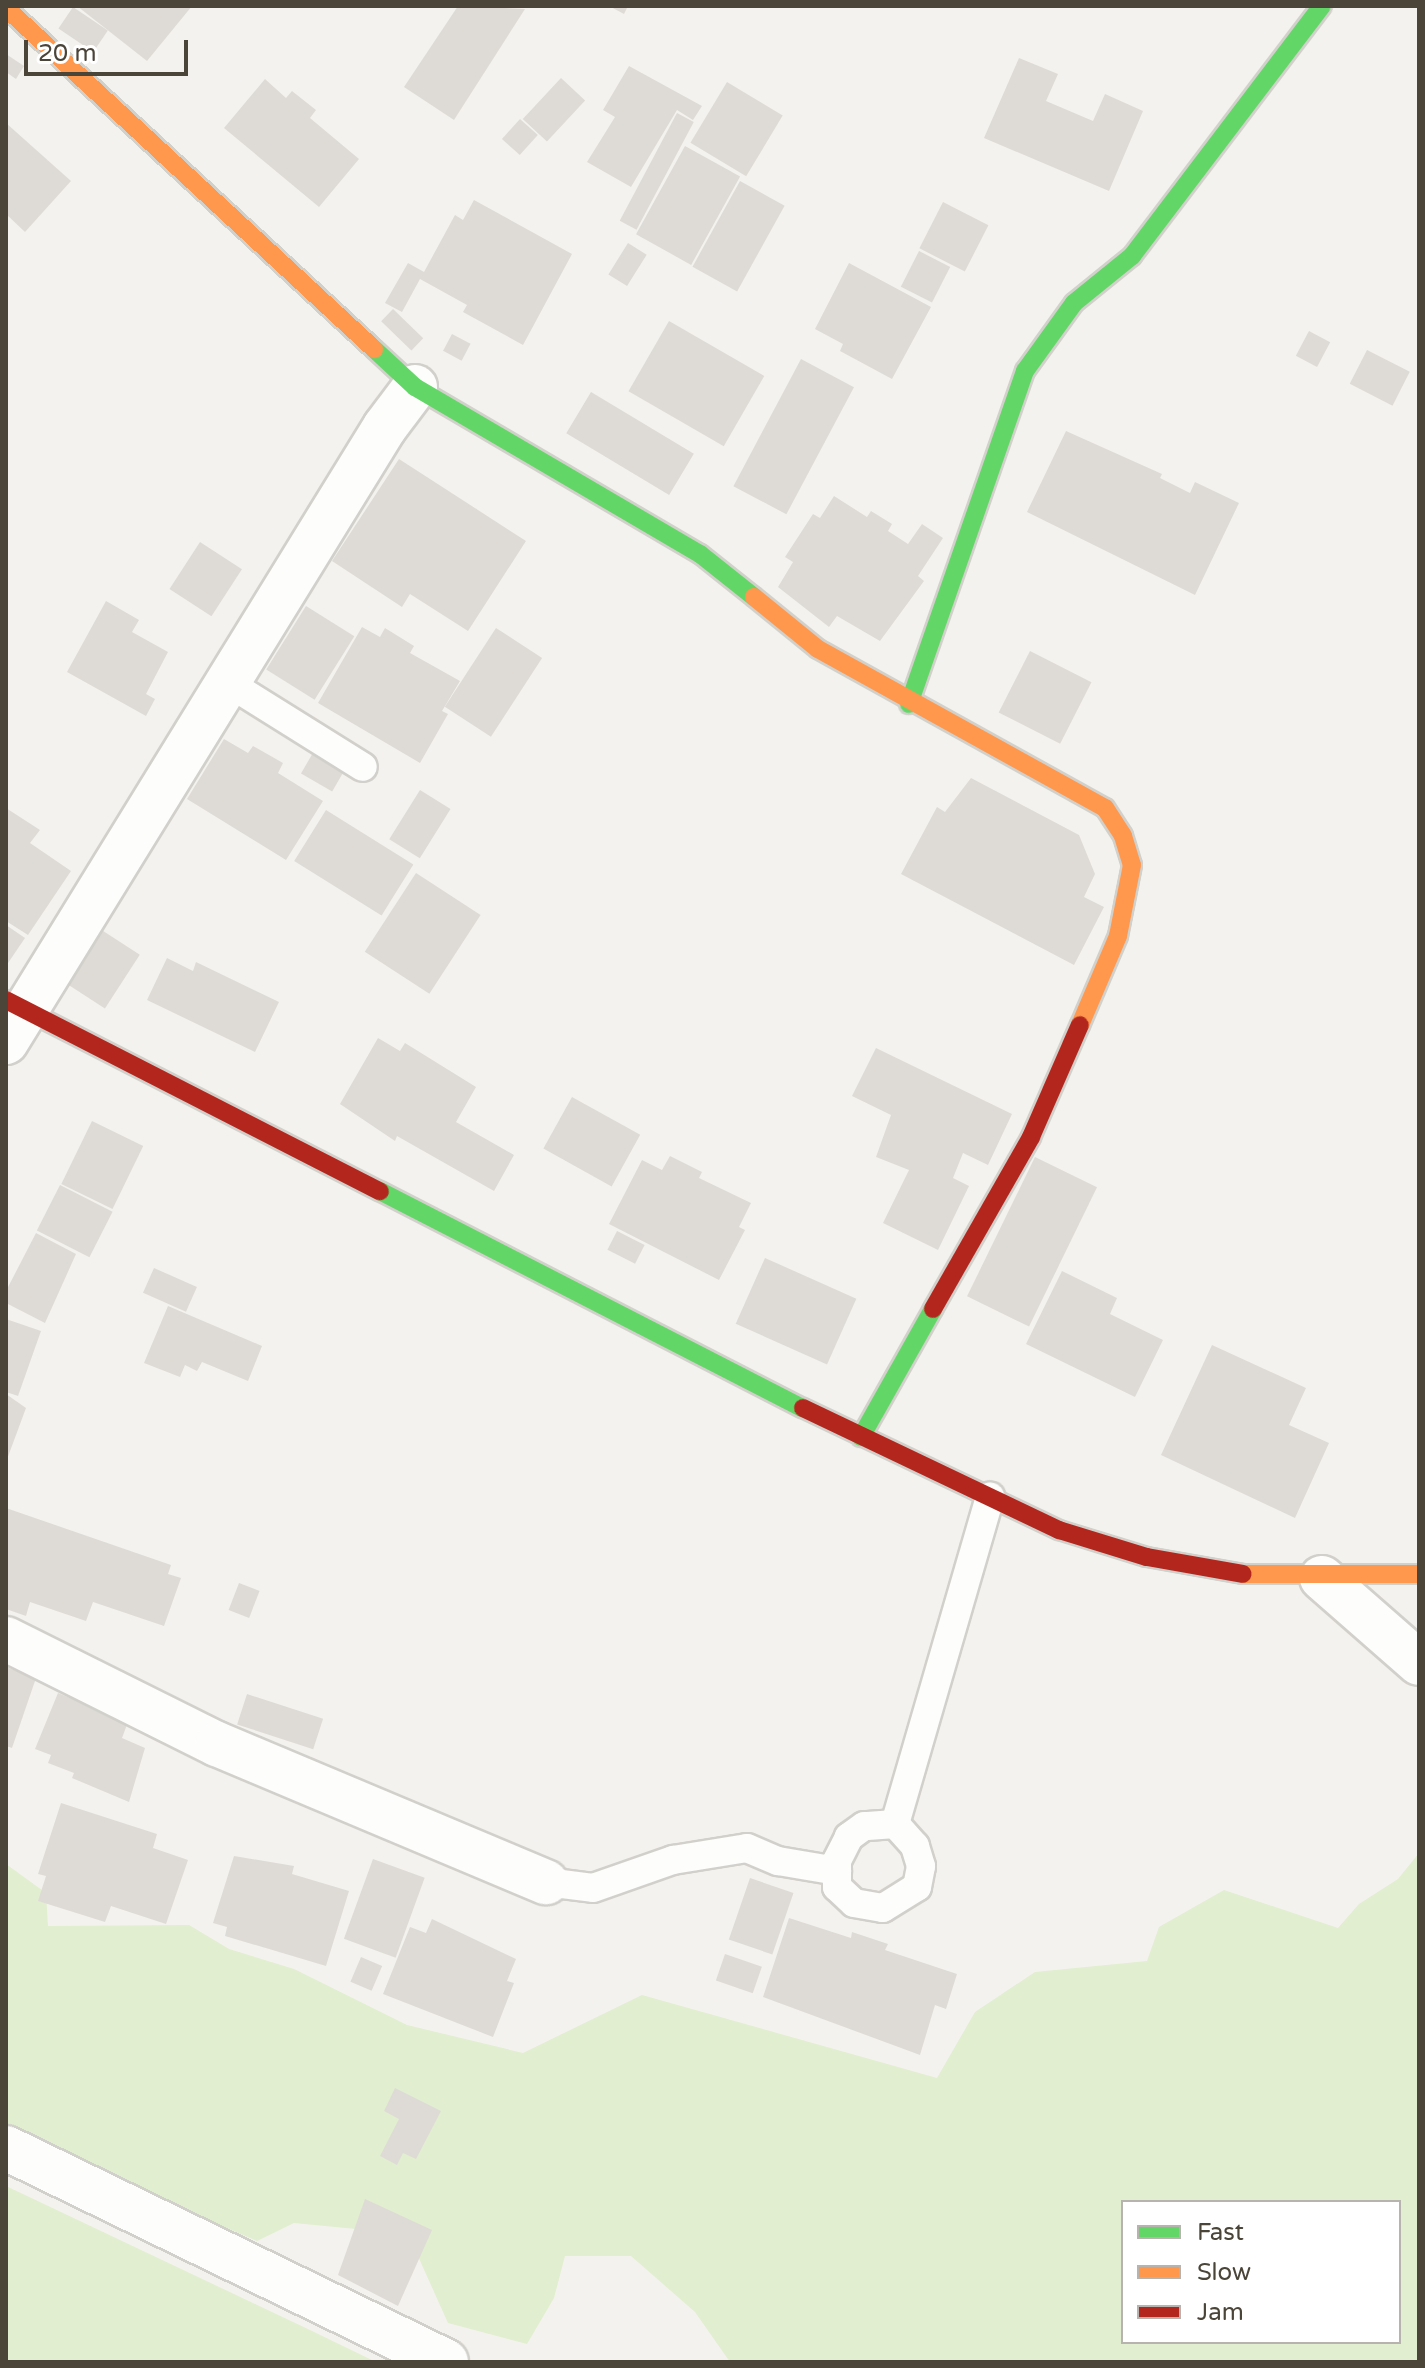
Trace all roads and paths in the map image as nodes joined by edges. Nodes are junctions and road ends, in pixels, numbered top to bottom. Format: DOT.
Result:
graph roads {
  1 [pos="1322,6"];
  2 [pos="6,8"];
  3 [pos="415,387"];
  4 [pos="227,682"];
  5 [pos="909,704"];
  6 [pos="363,767"];
  7 [pos="12,1018"];
  8 [pos="861,1437"];
  9 [pos="990,1497"];
  10 [pos="1419,1574"];
  11 [pos="1322,1578"];
  12 [pos="6,1639"];
  13 [pos="1419,1663"];
  14 [pos="895,1824"];
  15 [pos="837,1871"];
  16 [pos="546,1882"];
  17 [pos="6,2148"];
  18 [pos="446,2362"];
  1 -- 5 [label="street"];
  2 -- 3 [label="street"];
  3 -- 4 [label="street"];
  3 -- 5 [label="street"];
  4 -- 6 [label="lane"];
  4 -- 7 [label="street"];
  5 -- 8 [label="street"];
  7 -- 8 [label="street"];
  8 -- 9 [label="street"];
  9 -- 11 [label="street"];
  9 -- 14 [label="lane"];
  10 -- 11 [label="street"];
  11 -- 13 [label="street"];
  12 -- 16 [label="street"];
  14 -- 15 [label="lane"];
  14 -- 15 [label="lane"];
  15 -- 16 [label="lane"];
  17 -- 18 [label="street"];
}
